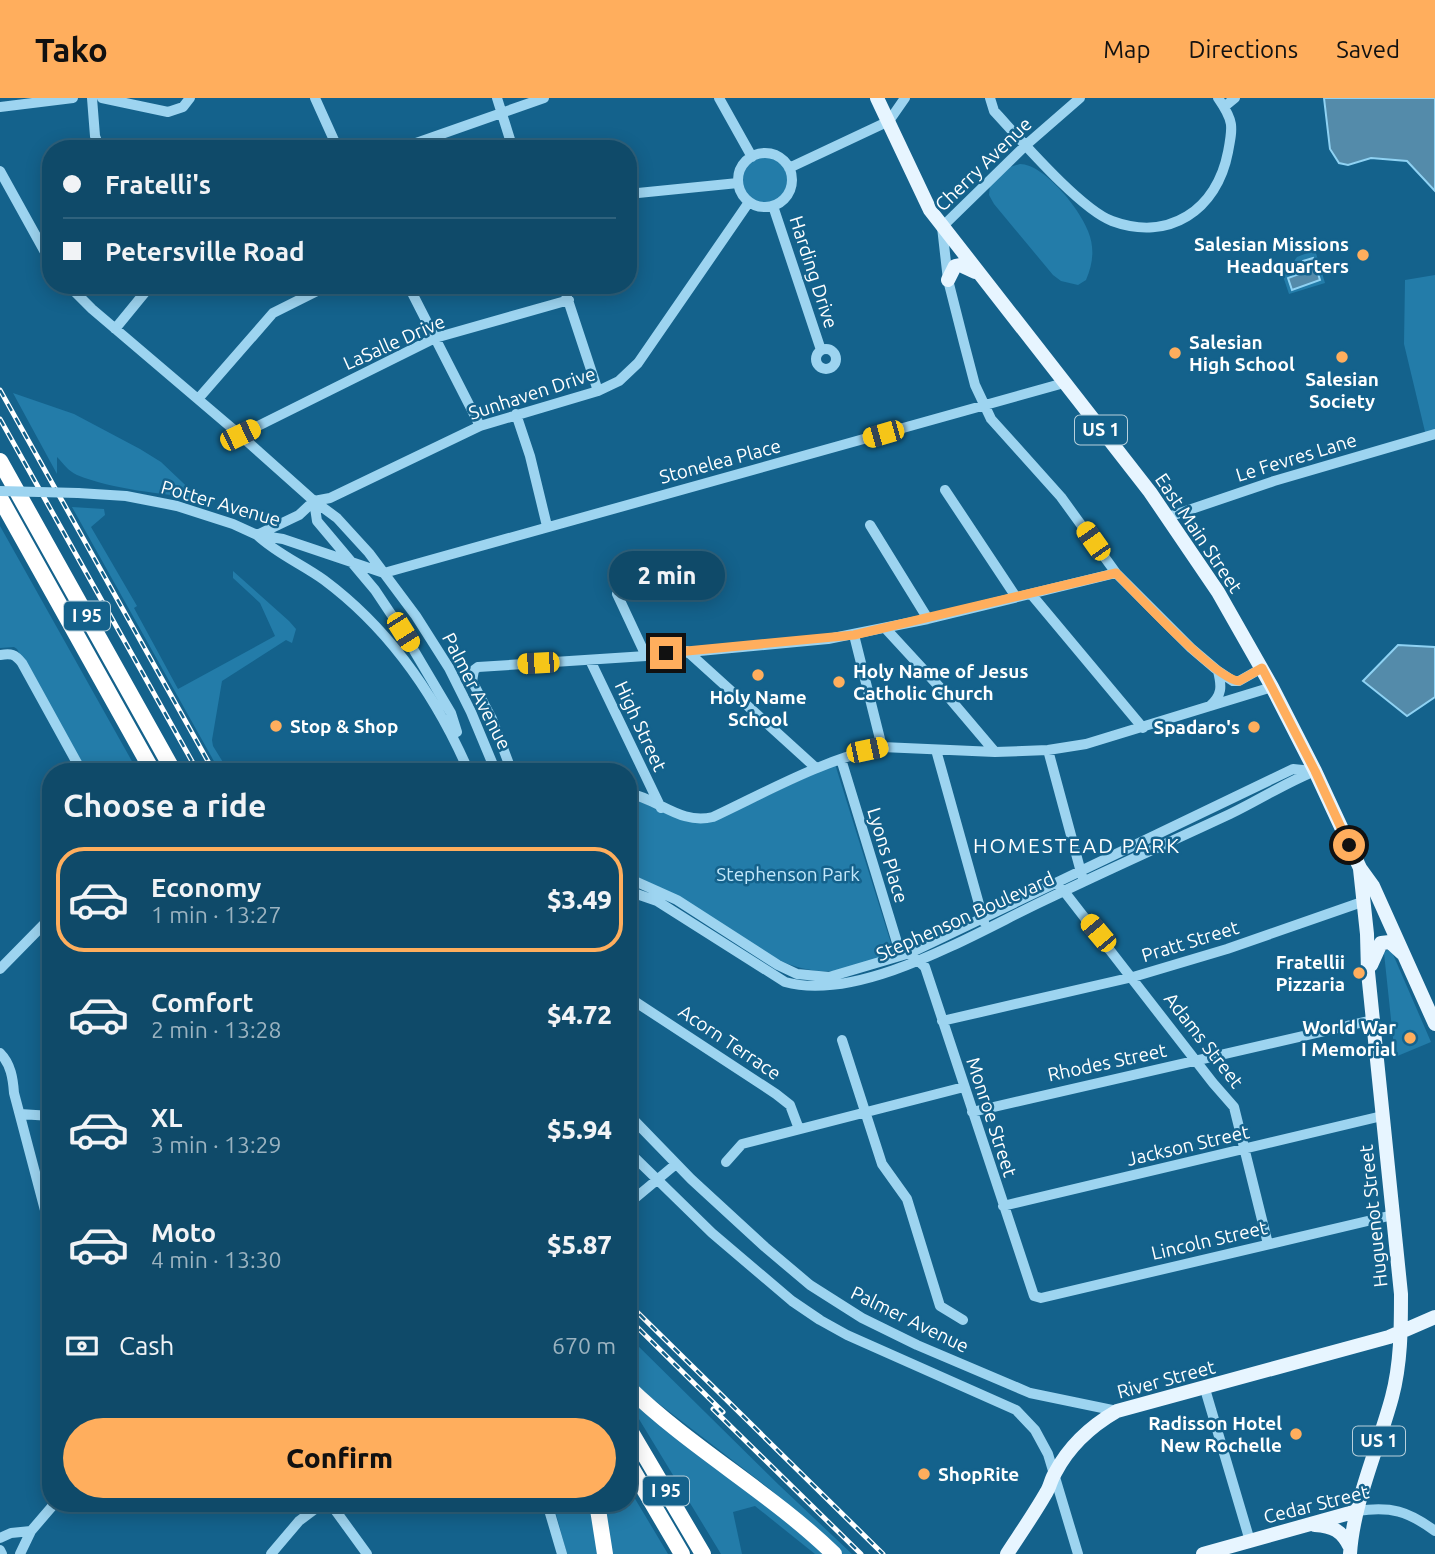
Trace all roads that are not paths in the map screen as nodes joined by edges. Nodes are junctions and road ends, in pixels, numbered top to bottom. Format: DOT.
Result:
graph roads {
  1 [pos="73,98"];
  2 [pos="92,98"];
  3 [pos="102,98"];
  4 [pos="315,98"];
  5 [pos="497,98"];
  6 [pos="544,98"];
  7 [pos="719,98"];
  8 [pos="877,98"];
  9 [pos="896,98"];
  10 [pos="905,98"];
  11 [pos="990,98"];
  12 [pos="1080,98"];
  13 [pos="1235,98"];
  14 [pos="189,100"];
  15 [pos="1221,103"];
  16 [pos="0,107"];
  17 [pos="501,113"];
  18 [pos="888,121"];
  19 [pos="97,140"];
  20 [pos="334,140"];
  21 [pos="424,140"];
  22 [pos="510,140"];
  23 [pos="1026,145"];
  24 [pos="752,157"];
  25 [pos="789,168"];
  26 [pos="0,171"];
  27 [pos="738,183"];
  28 [pos="637,193"];
  29 [pos="749,202"];
  30 [pos="773,206"];
  31 [pos="942,227"];
  32 [pos="42,246"];
  33 [pos="979,275"];
  34 [pos="948,280"];
  35 [pos="78,294"];
  36 [pos="144,294"];
  37 [pos="310,294"];
  38 [pos="413,294"];
  39 [pos="567,294"];
  40 [pos="569,300"];
  41 [pos="115,329"];
  42 [pos="435,338"];
  43 [pos="821,350"];
  44 [pos="1064,383"];
  45 [pos="598,391"];
  46 [pos="198,399"];
  47 [pos="983,405"];
  48 [pos="516,414"];
  49 [pos="480,426"];
  50 [pos="240,435"];
  51 [pos="1435,435"];
  52 [pos="0,461"];
  53 [pos="945,490"];
  54 [pos="0,492"];
  55 [pos="0,498"];
  56 [pos="314,501"];
  57 [pos="1168,517"];
  58 [pos="870,525"];
  59 [pos="547,526"];
  60 [pos="257,535"];
  61 [pos="349,560"];
  62 [pos="384,573"];
  63 [pos="1116,573"];
  64 [pos="617,594"];
  65 [pos="1031,594"];
  66 [pos="1016,597"];
  67 [pos="928,619"];
  68 [pos="886,629"];
  69 [pos="854,635"];
  70 [pos="687,651"];
  71 [pos="0,655"];
  72 [pos="646,656"];
  73 [pos="590,660"];
  74 [pos="1262,668"];
  75 [pos="1218,671"];
  76 [pos="1272,687"];
  77 [pos="1210,706"];
  78 [pos="1143,728"];
  79 [pos="882,747"];
  80 [pos="936,750"];
  81 [pos="1048,750"];
  82 [pos="995,751"];
  83 [pos="841,759"];
  84 [pos="77,763"];
  85 [pos="148,763"];
  86 [pos="169,763"];
  87 [pos="465,763"];
  88 [pos="466,763"];
  89 [pos="492,763"];
  90 [pos="509,763"];
  91 [pos="816,768"];
  92 [pos="1315,771"];
  93 [pos="637,797"];
  94 [pos="661,808"];
  95 [pos="1360,868"];
  96 [pos="1082,877"];
  97 [pos="637,882"];
  98 [pos="1060,887"];
  99 [pos="637,894"];
  100 [pos="1363,902"];
  101 [pos="985,923"];
  102 [pos="42,926"];
  103 [pos="914,957"];
  104 [pos="1405,957"];
  105 [pos="0,969"];
  106 [pos="1368,972"];
  107 [pos="1133,977"];
  108 [pos="637,1003"];
  109 [pos="1373,1020"];
  110 [pos="942,1021"];
  111 [pos="1435,1024"];
  112 [pos="842,1040"];
  113 [pos="0,1053"];
  114 [pos="1197,1060"];
  115 [pos="964,1087"];
  116 [pos="972,1112"];
  117 [pos="866,1113"];
  118 [pos="20,1114"];
  119 [pos="42,1115"];
  120 [pos="1382,1116"];
  121 [pos="637,1123"];
  122 [pos="799,1129"];
  123 [pos="1245,1149"];
  124 [pos="637,1160"];
  125 [pos="726,1162"];
  126 [pos="676,1164"];
  127 [pos="657,1180"];
  128 [pos="637,1197"];
  129 [pos="42,1198"];
  130 [pos="1003,1206"];
  131 [pos="1393,1215"];
  132 [pos="1268,1244"];
  133 [pos="1034,1296"];
  134 [pos="1435,1317"];
  135 [pos="963,1320"];
  136 [pos="1402,1333"];
  137 [pos="1205,1389"];
  138 [pos="637,1395"];
  139 [pos="1117,1411"];
  140 [pos="637,1442"];
  141 [pos="1054,1473"];
  142 [pos="637,1477"];
  143 [pos="1357,1511"];
  144 [pos="47,1512"];
  145 [pos="311,1512"];
  146 [pos="337,1512"];
  147 [pos="550,1512"];
  148 [pos="598,1512"];
  149 [pos="1303,1525"];
  150 [pos="31,1531"];
  151 [pos="1435,1531"];
  152 [pos="0,1538"];
  153 [pos="1250,1541"];
  154 [pos="1350,1551"];
  155 [pos="20,1554"];
  156 [pos="271,1554"];
  157 [pos="367,1554"];
  158 [pos="562,1554"];
  159 [pos="605,1554"];
  160 [pos="682,1554"];
  161 [pos="703,1554"];
  162 [pos="834,1554"];
  163 [pos="1007,1554"];
  164 [pos="1078,1554"];
  165 [pos="1203,1554"];
  1 -- 16 [label="street"];
  2 -- 19 [label="street"];
  3 -- 14 [label="street"];
  4 -- 20 [label="street"];
  5 -- 17 [label="street"];
  6 -- 17 [label="street"];
  7 -- 24 [label="street"];
  8 -- 18 [label="main road, East Main Street / US 1"];
  9 -- 18 [label="street"];
  10 -- 18 [label="street"];
  11 -- 23 [label="street"];
  12 -- 23 [label="street, Cherry Avenue"];
  13 -- 15 [label="street"];
  15 -- 23 [label="street"];
  17 -- 21 [label="street"];
  17 -- 22 [label="street"];
  18 -- 25 [label="street"];
  18 -- 31 [label="main road, East Main Street / US 1"];
  23 -- 31 [label="street, Cherry Avenue"];
  24 -- 25 [label="street"];
  24 -- 27 [label="street"];
  25 -- 30 [label="street"];
  26 -- 32 [label="street"];
  27 -- 28 [label="street"];
  27 -- 29 [label="street"];
  29 -- 30 [label="street"];
  29 -- 45 [label="street, Sunhaven Drive"];
  30 -- 43 [label="street, Harding Drive"];
  31 -- 33 [label="main road, East Main Street / US 1"];
  31 -- 34 [label="street"];
  33 -- 34 [label="main road"];
  33 -- 44 [label="main road, East Main Street / US 1"];
  34 -- 47 [label="street"];
  35 -- 41 [label="street, Palmer Avenue"];
  36 -- 41 [label="street"];
  37 -- 46 [label="street"];
  38 -- 42 [label="street"];
  39 -- 40 [label="street"];
  40 -- 42 [label="street, LaSalle Drive"];
  40 -- 45 [label="street"];
  41 -- 46 [label="street, Palmer Avenue"];
  42 -- 49 [label="street"];
  42 -- 50 [label="street, LaSalle Drive"];
  44 -- 47 [label="street, Stonelea Place"];
  44 -- 57 [label="main road, East Main Street / US 1"];
  45 -- 48 [label="street, Sunhaven Drive"];
  46 -- 50 [label="street, Palmer Avenue"];
  47 -- 59 [label="street, Stonelea Place"];
  47 -- 63 [label="street"];
  48 -- 49 [label="street, Sunhaven Drive"];
  48 -- 59 [label="street"];
  49 -- 56 [label="street, Sunhaven Drive"];
  50 -- 56 [label="street, Palmer Avenue"];
  51 -- 57 [label="street, Le Fevres Lane"];
  52 -- 86 [label="highway, I 95"];
  53 -- 66 [label="street"];
  54 -- 60 [label="street, Potter Avenue, bridge"];
  55 -- 85 [label="highway, I 95"];
  56 -- 60 [label="street, Sunhaven Drive"];
  56 -- 61 [label="street, Palmer Avenue"];
  56 -- 62 [label="street, Palmer Avenue"];
  57 -- 74 [label="main road, East Main Street / US 1"];
  58 -- 67 [label="street"];
  59 -- 62 [label="street, Stonelea Place"];
  60 -- 61 [label="street, Potter Avenue"];
  60 -- 87 [label="street, Palmer Avenue"];
  61 -- 62 [label="street, Potter Avenue"];
  61 -- 88 [label="street, Palmer Avenue"];
  62 -- 89 [label="street, Palmer Avenue"];
  63 -- 65 [label="street"];
  63 -- 75 [label="street"];
  64 -- 72 [label="street"];
  65 -- 66 [label="street"];
  65 -- 78 [label="street"];
  66 -- 67 [label="street"];
  67 -- 68 [label="street"];
  68 -- 69 [label="street"];
  68 -- 82 [label="street"];
  69 -- 70 [label="street"];
  69 -- 79 [label="street"];
  70 -- 72 [label="street"];
  70 -- 91 [label="street"];
  71 -- 84 [label="street"];
  72 -- 73 [label="street"];
  73 -- 90 [label="street"];
  73 -- 94 [label="street, High Street"];
  74 -- 75 [label="street"];
  74 -- 76 [label="main road, East Main Street / US 1"];
  75 -- 77 [label="street"];
  76 -- 77 [label="street"];
  76 -- 92 [label="main road, East Main Street / US 1"];
  77 -- 78 [label="street"];
  78 -- 81 [label="street"];
  79 -- 80 [label="street"];
  79 -- 83 [label="street"];
  80 -- 82 [label="street"];
  80 -- 101 [label="street"];
  81 -- 82 [label="street"];
  81 -- 96 [label="street"];
  83 -- 91 [label="street"];
  83 -- 103 [label="street, Lyons Place"];
  91 -- 94 [label="street"];
  92 -- 95 [label="main road, East Main Street / US 1"];
  92 -- 96 [label="street, Stephenson Boulevard"];
  93 -- 94 [label="street"];
  95 -- 100 [label="main road, Huguenot Street / US 1"];
  95 -- 104 [label="main road, East Main Street / US 1"];
  96 -- 98 [label="street, Stephenson Boulevard"];
  97 -- 103 [label="street, Stephenson Boulevard"];
  98 -- 101 [label="street, Stephenson Boulevard"];
  98 -- 107 [label="street, Adams Street"];
  99 -- 103 [label="street, Stephenson Boulevard"];
  100 -- 106 [label="main road, Huguenot Street / US 1"];
  100 -- 107 [label="street, Pratt Street"];
  101 -- 103 [label="street, Stephenson Boulevard"];
  102 -- 105 [label="street"];
  103 -- 110 [label="street, Monroe Street"];
  104 -- 106 [label="main road"];
  104 -- 111 [label="main road, East Main Street / US 1"];
  106 -- 109 [label="main road, Huguenot Street / US 1"];
  107 -- 110 [label="street, Pratt Street"];
  107 -- 114 [label="street, Adams Street"];
  108 -- 122 [label="street, Acorn Terrace"];
  109 -- 114 [label="street, Rhodes Street"];
  109 -- 120 [label="main road, Huguenot Street / US 1"];
  110 -- 115 [label="street, Monroe Street"];
  112 -- 117 [label="street"];
  113 -- 118 [label="street"];
  114 -- 116 [label="street, Rhodes Street"];
  114 -- 123 [label="street, Adams Street"];
  115 -- 116 [label="street, Monroe Street"];
  115 -- 117 [label="street"];
  116 -- 130 [label="street, Monroe Street"];
  117 -- 122 [label="street"];
  117 -- 135 [label="street"];
  118 -- 119 [label="street"];
  118 -- 129 [label="street"];
  120 -- 123 [label="street, Jackson Street"];
  120 -- 131 [label="main road, Huguenot Street / US 1"];
  121 -- 126 [label="street, Palmer Avenue"];
  122 -- 125 [label="street"];
  123 -- 130 [label="street, Jackson Street"];
  123 -- 132 [label="street, Adams Street"];
  124 -- 127 [label="street, Palmer Avenue"];
  126 -- 127 [label="street"];
  126 -- 139 [label="street, Palmer Avenue"];
  127 -- 128 [label="street"];
  127 -- 141 [label="street, Palmer Avenue"];
  130 -- 133 [label="street, Monroe Street"];
  131 -- 132 [label="street, Lincoln Street"];
  131 -- 136 [label="main road, Huguenot Street / US 1"];
  132 -- 133 [label="street, Lincoln Street"];
  134 -- 136 [label="main road, River Street"];
  136 -- 137 [label="main road, River Street"];
  136 -- 143 [label="main road, Huguenot Street / US 1"];
  137 -- 139 [label="main road, River Street"];
  137 -- 153 [label="street"];
  138 -- 162 [label="highway"];
  139 -- 141 [label="main road, River Street"];
  140 -- 161 [label="highway, I 95"];
  141 -- 163 [label="main road, River Street"];
  141 -- 164 [label="street, Palmer Avenue"];
  142 -- 160 [label="highway, I 95"];
  143 -- 149 [label="main road, Cedar Street"];
  143 -- 151 [label="street, Cedar Street"];
  143 -- 154 [label="main road, Huguenot Street / US 1"];
  144 -- 150 [label="street"];
  145 -- 156 [label="street"];
  146 -- 157 [label="street"];
  147 -- 158 [label="street"];
  148 -- 159 [label="highway"];
  149 -- 153 [label="main road, Cedar Street"];
  149 -- 154 [label="main road"];
  150 -- 152 [label="street"];
  150 -- 155 [label="street"];
  153 -- 165 [label="main road, Cedar Street"];
}
